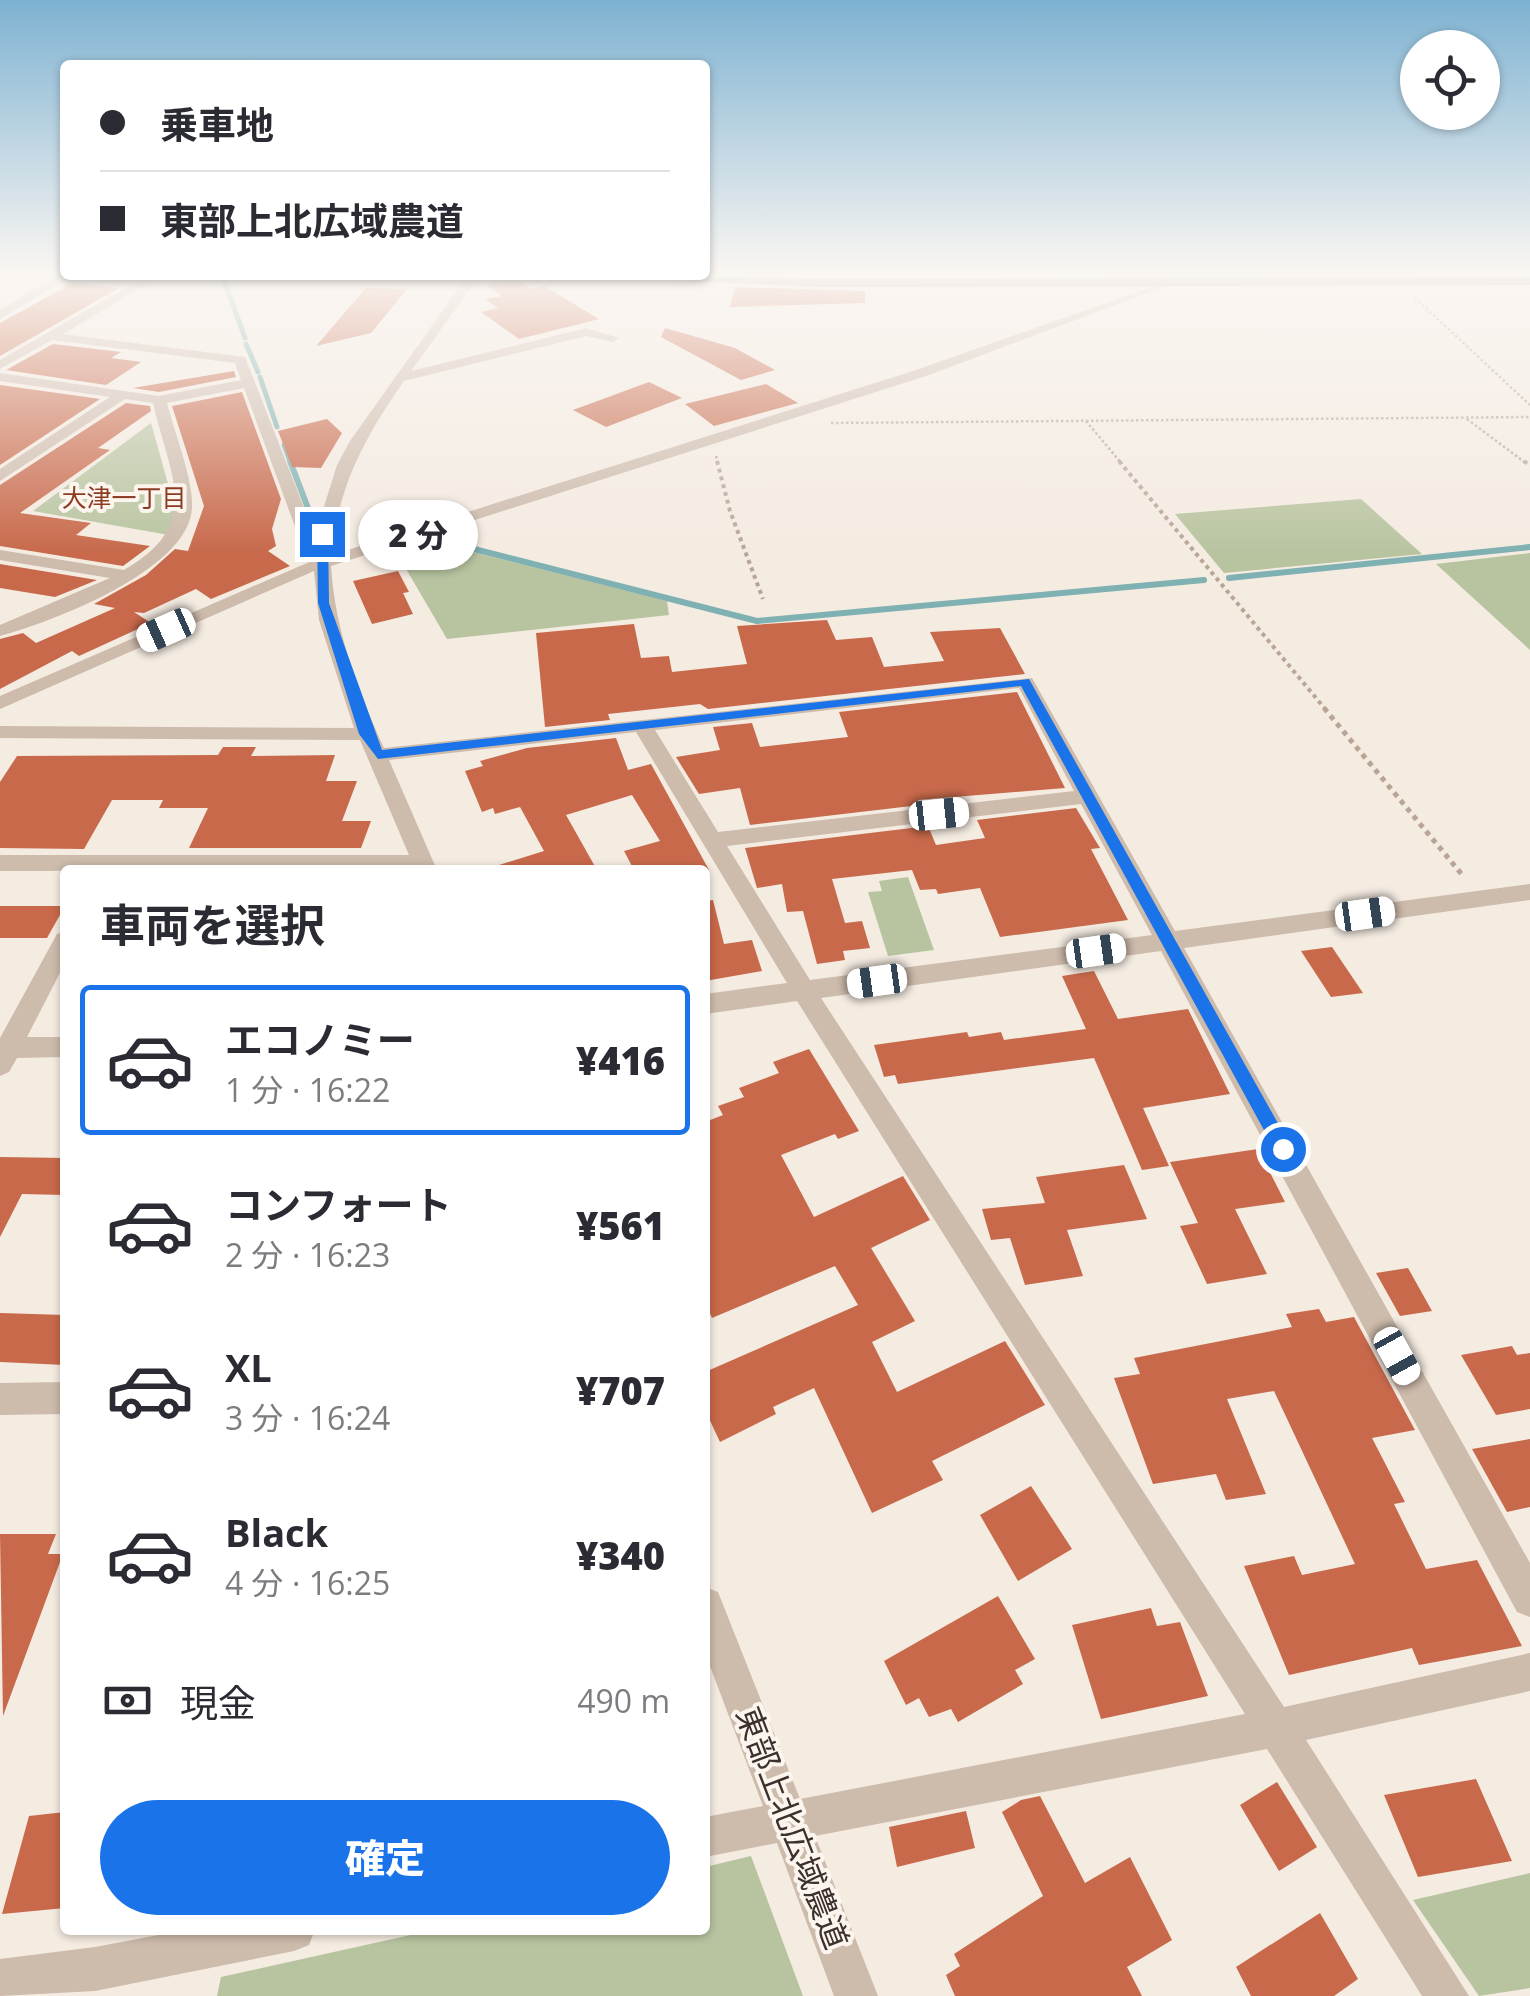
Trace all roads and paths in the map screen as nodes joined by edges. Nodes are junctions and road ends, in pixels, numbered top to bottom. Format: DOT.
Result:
graph roads {
  1 [pos="242,366"];
  2 [pos="411,366"];
  3 [pos="447,366"];
  4 [pos="939,366"];
  5 [pos="1488,366"];
  6 [pos="0,377"];
  7 [pos="403,377"];
  8 [pos="249,383"];
  9 [pos="124,394"];
  10 [pos="159,400"];
  11 [pos="1530,406"];
  12 [pos="1464,418"];
  13 [pos="1530,418"];
  14 [pos="1086,421"];
  15 [pos="820,423"];
  16 [pos="708,440"];
  17 [pos="1530,466"];
  18 [pos="0,476"];
  19 [pos="322,534"];
  20 [pos="0,555"];
  21 [pos="320,566"];
  22 [pos="124,575"];
  23 [pos="763,599"];
  24 [pos="0,630"];
  25 [pos="0,703"];
  26 [pos="642,725"];
  27 [pos="0,732"];
  28 [pos="366,734"];
  29 [pos="378,755"];
  30 [pos="1090,796"];
  31 [pos="714,840"];
  32 [pos="0,863"];
  33 [pos="69,865"];
  34 [pos="424,865"];
  35 [pos="1530,892"];
  36 [pos="1482,899"];
  37 [pos="1169,941"];
  38 [pos="60,949"];
  39 [pos="804,991"];
  40 [pos="710,1003"];
  41 [pos="60,1048"];
  42 [pos="3,1053"];
  43 [pos="60,1398"];
  44 [pos="0,1399"];
  45 [pos="1530,1599"];
  46 [pos="710,1617"];
  47 [pos="1530,1672"];
  48 [pos="1275,1728"];
  49 [pos="790,1817"];
  50 [pos="710,1835"];
  51 [pos="269,1935"];
  52 [pos="0,1981"];
  53 [pos="856,1996"];
  54 [pos="1447,1996"];
  1 -- 8 [label="street"];
  2 -- 7 [label="street"];
  3 -- 7 [label="street"];
  4 -- 16 [label="street"];
  5 -- 11 [label="path"];
  6 -- 9 [label="street"];
  7 -- 19 [label="street"];
  8 -- 10 [label="street"];
  8 -- 19 [label="street"];
  9 -- 10 [label="street"];
  9 -- 18 [label="street"];
  10 -- 22 [label="street"];
  12 -- 13 [label="path"];
  12 -- 14 [label="path"];
  12 -- 17 [label="path"];
  14 -- 15 [label="path"];
  14 -- 36 [label="path"];
  16 -- 21 [label="street"];
  16 -- 23 [label="path"];
  19 -- 21 [label="street"];
  20 -- 22 [label="street"];
  21 -- 25 [label="street"];
  21 -- 28 [label="street"];
  22 -- 24 [label="street"];
  26 -- 29 [label="street"];
  26 -- 30 [label="street"];
  26 -- 31 [label="street"];
  27 -- 28 [label="street"];
  28 -- 29 [label="street"];
  29 -- 34 [label="street"];
  30 -- 31 [label="street"];
  30 -- 37 [label="street"];
  31 -- 39 [label="street"];
  32 -- 33 [label="street"];
  35 -- 36 [label="street"];
  36 -- 37 [label="street"];
  37 -- 39 [label="street"];
  37 -- 45 [label="street"];
  38 -- 42 [label="street"];
  39 -- 40 [label="street"];
  39 -- 48 [label="street"];
  41 -- 42 [label="street"];
  43 -- 44 [label="street"];
  46 -- 49 [label="street, 東部上北広域農道"];
  47 -- 48 [label="street"];
  48 -- 49 [label="street"];
  48 -- 54 [label="street"];
  49 -- 50 [label="street"];
  49 -- 53 [label="street, 東部上北広域農道"];
  51 -- 52 [label="street"];
}
